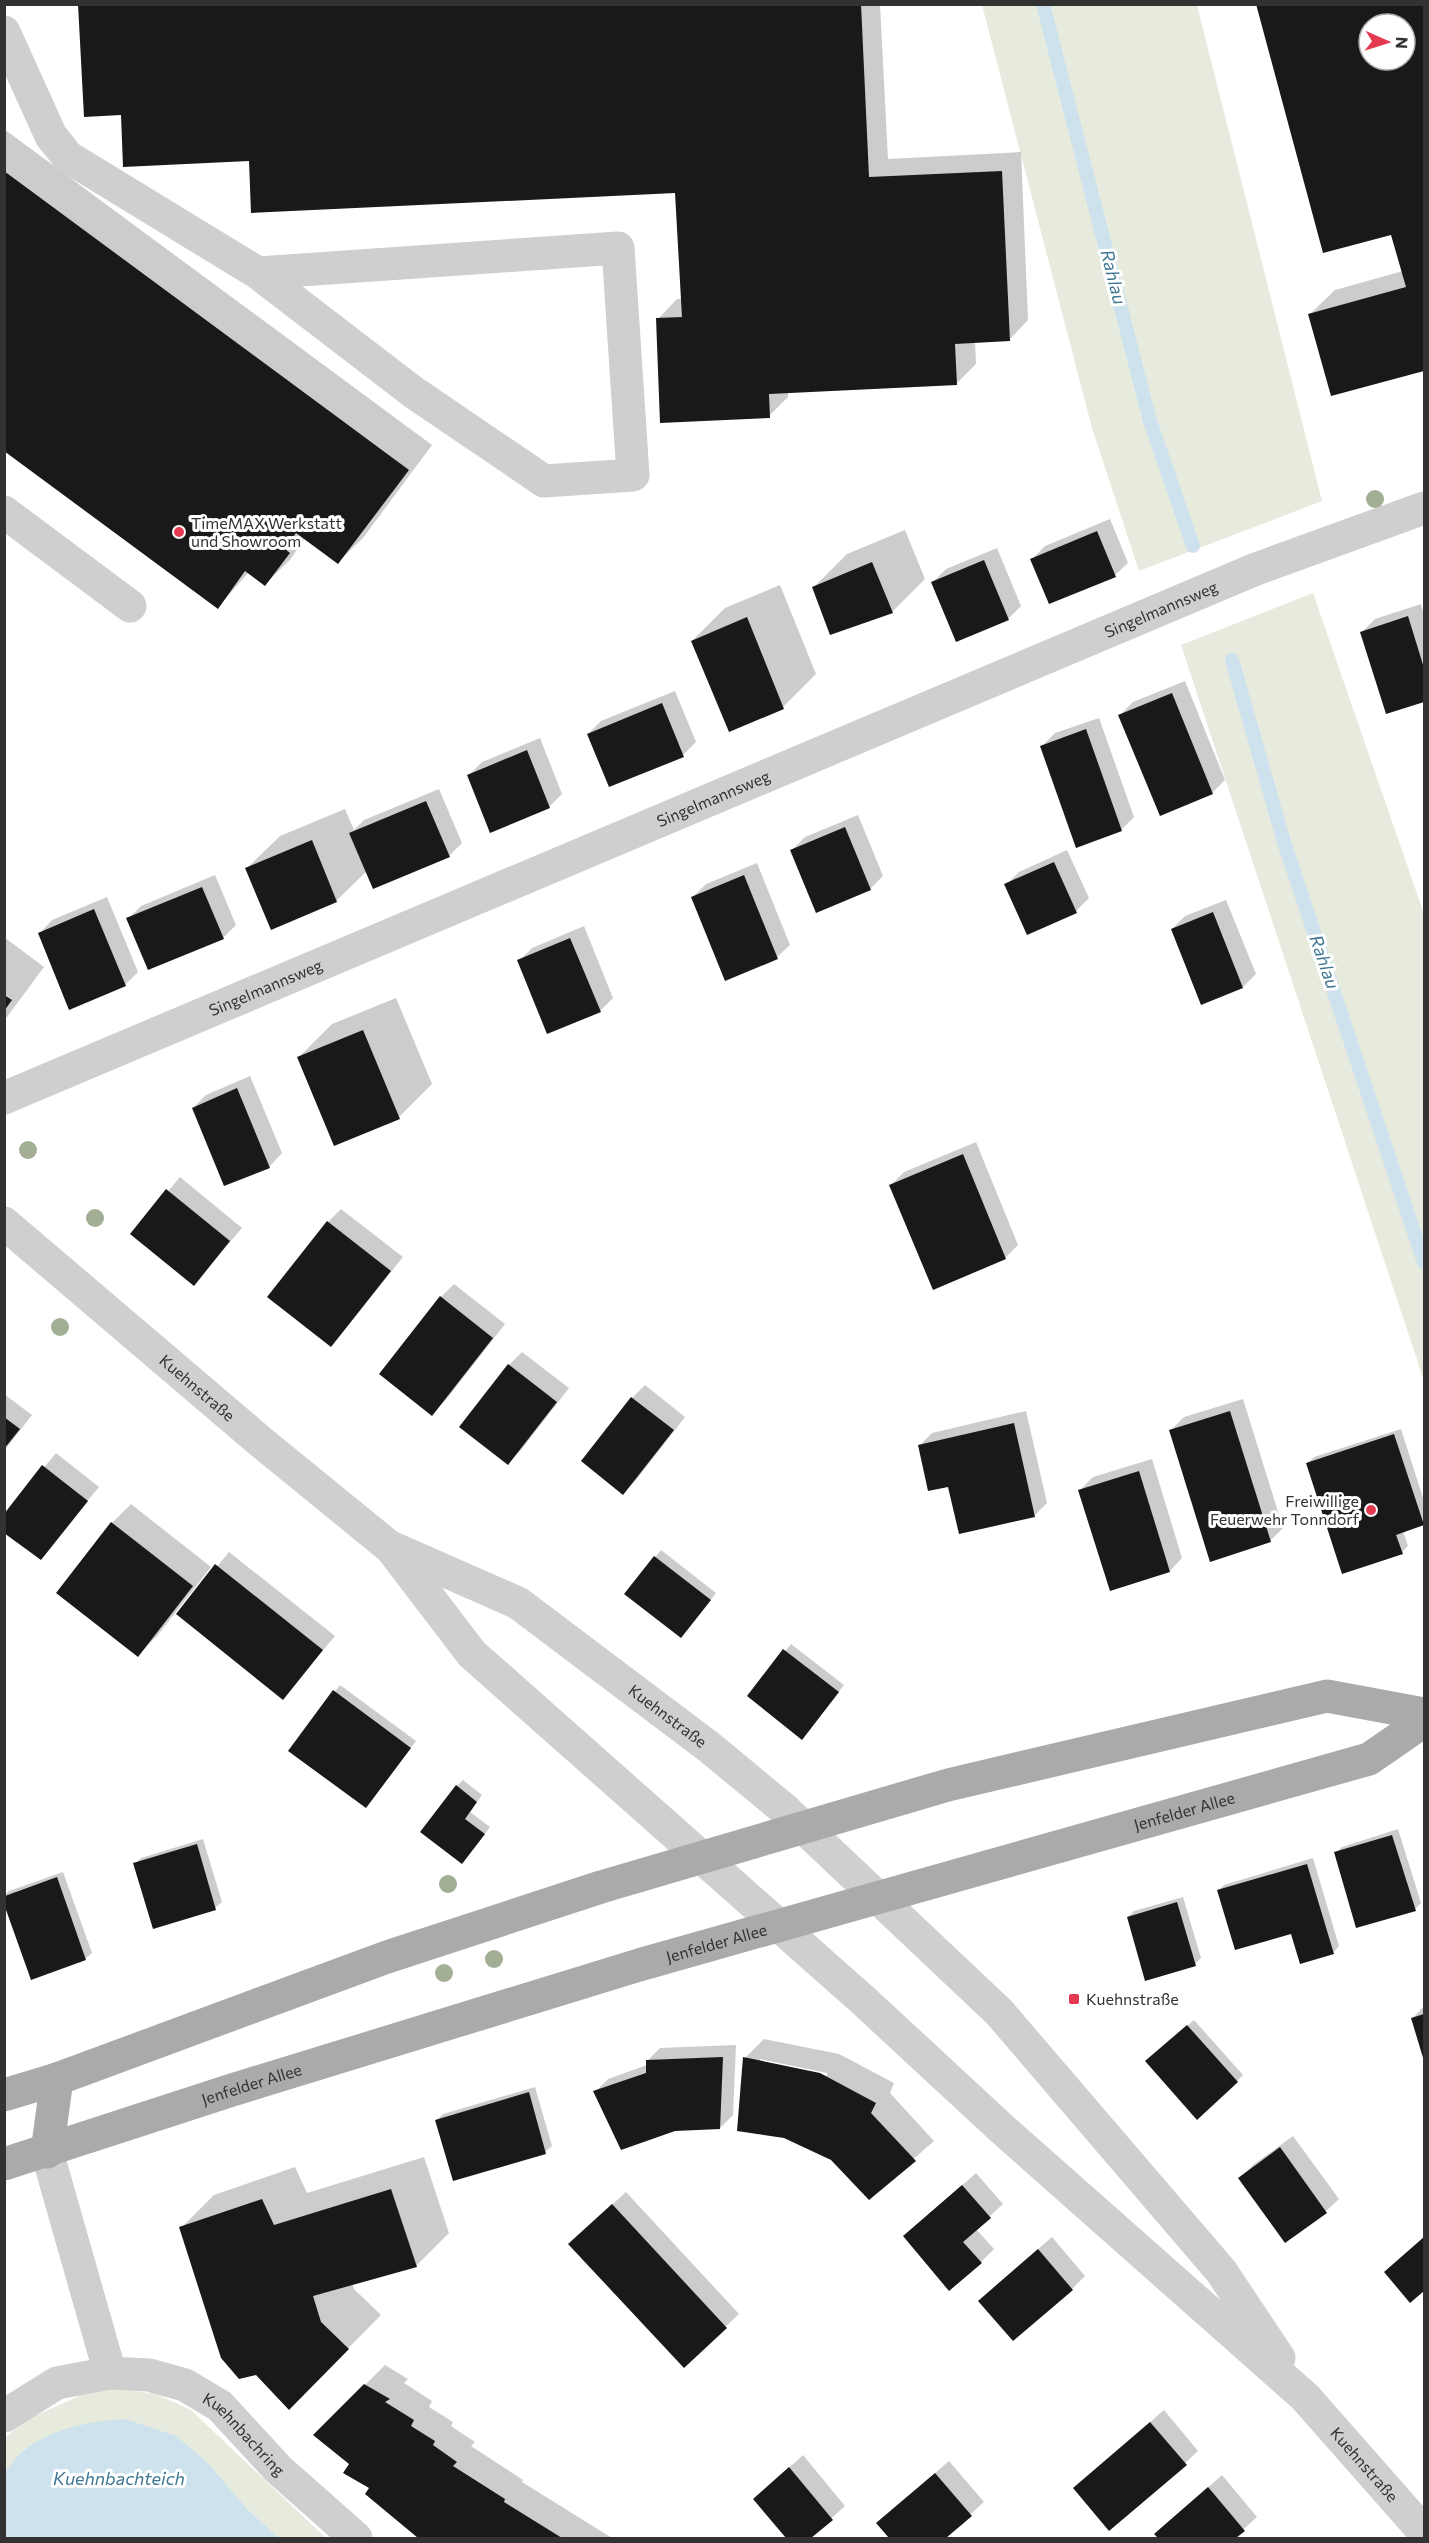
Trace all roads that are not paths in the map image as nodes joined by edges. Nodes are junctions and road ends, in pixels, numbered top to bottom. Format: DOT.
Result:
graph roads {
  1 [pos="4,32"];
  2 [pos="258,273"];
  3 [pos="1425,508"];
  4 [pos="4,512"];
  5 [pos="130,606"];
  6 [pos="4,1098"];
  7 [pos="4,1223"];
  8 [pos="392,1548"];
  9 [pos="1425,1714"];
  10 [pos="1425,1721"];
  11 [pos="804,1828"];
  12 [pos="702,1858"];
  13 [pos="879,1898"];
  14 [pos="780,1926"];
  15 [pos="57,2079"];
  16 [pos="4,2095"];
  17 [pos="47,2152"];
  18 [pos="4,2164"];
  19 [pos="110,2373"];
  20 [pos="1305,2397"];
  21 [pos="4,2416"];
  22 [pos="1425,2532"];
  23 [pos="356,2538"];
  1 -- 2 [label="street"];
  2 -- 2 [label="street"];
  3 -- 6 [label="street, Singelmannsweg"];
  4 -- 5 [label="street"];
  7 -- 8 [label="street, Kuehnstraße"];
  8 -- 11 [label="street, Kuehnstraße"];
  8 -- 12 [label="street, Kuehnstraße"];
  9 -- 11 [label="main road"];
  10 -- 13 [label="main road, Jenfelder Allee"];
  11 -- 12 [label="main road"];
  11 -- 13 [label="street, Kuehnstraße"];
  12 -- 14 [label="street, Kuehnstraße"];
  12 -- 15 [label="main road"];
  13 -- 14 [label="main road, Jenfelder Allee"];
  13 -- 20 [label="street, Kuehnstraße"];
  14 -- 17 [label="main road, Jenfelder Allee"];
  14 -- 20 [label="street, Kuehnstraße"];
  15 -- 16 [label="main road"];
  15 -- 17 [label="main road"];
  17 -- 18 [label="main road, Jenfelder Allee"];
  17 -- 19 [label="street"];
  19 -- 21 [label="street, Kuehnbachring"];
  19 -- 23 [label="street, Kuehnbachring"];
  20 -- 22 [label="street, Kuehnstraße"];
}
